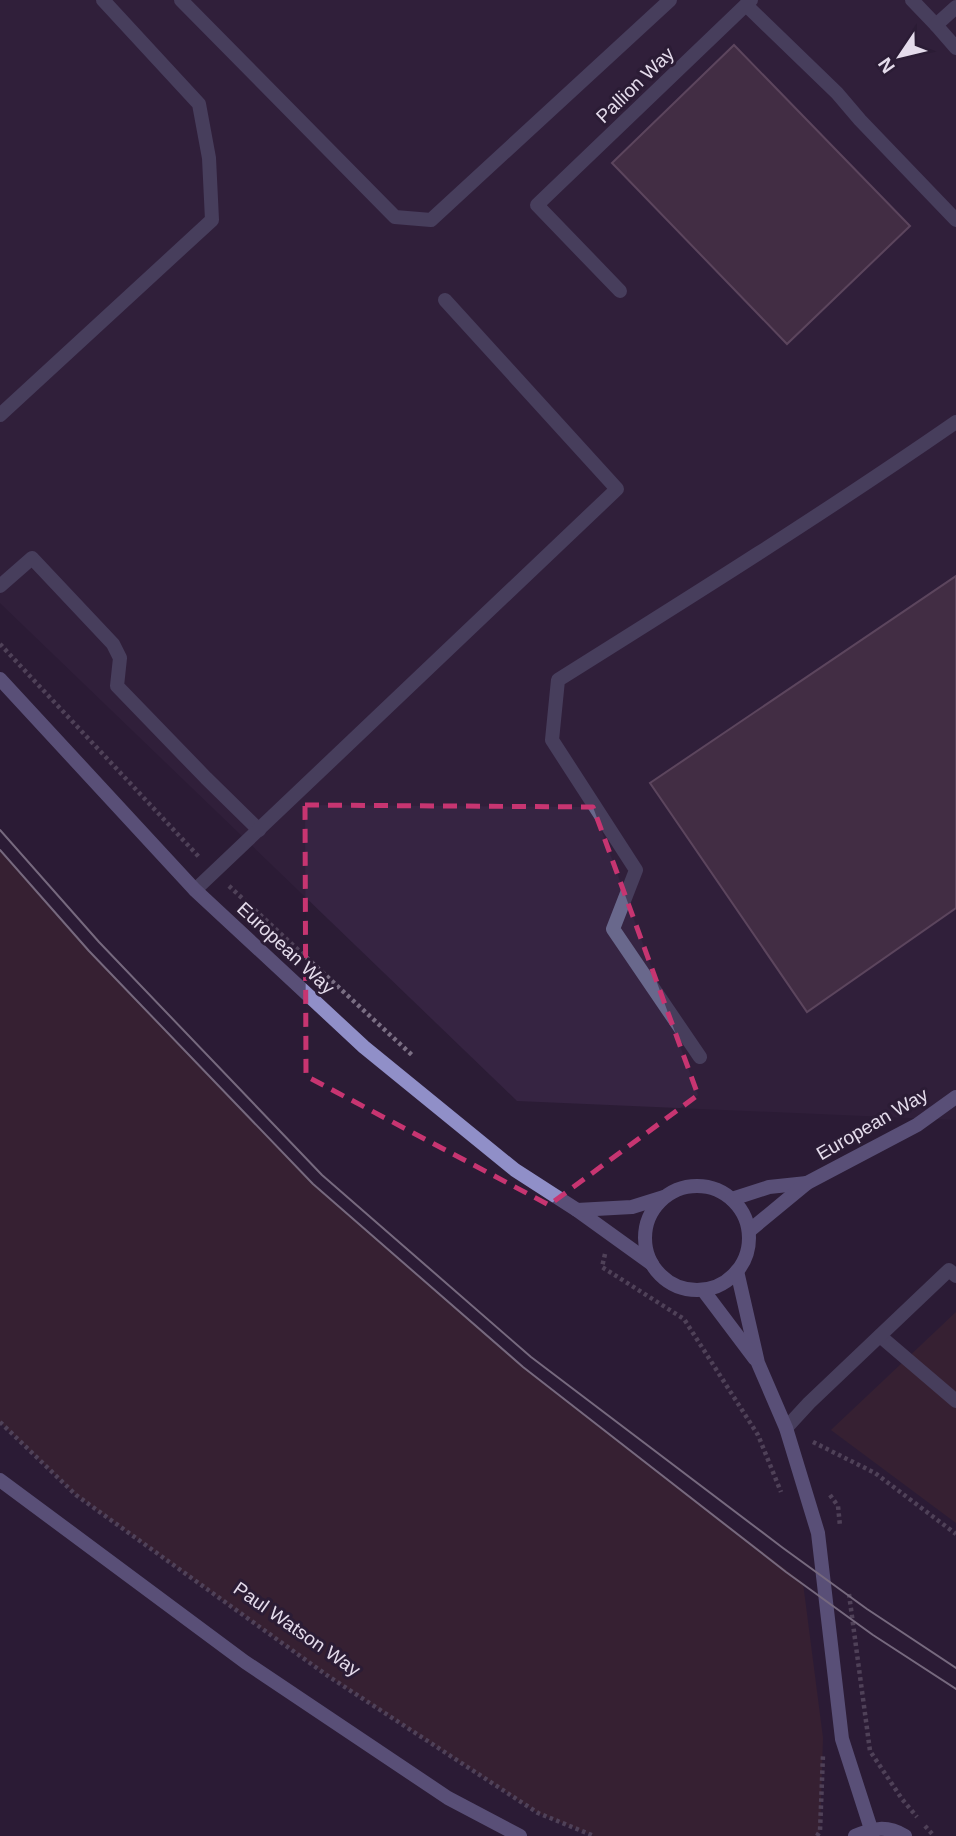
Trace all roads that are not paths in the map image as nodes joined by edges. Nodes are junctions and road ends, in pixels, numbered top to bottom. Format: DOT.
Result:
graph roads {
  1 [pos="103,0"];
  2 [pos="181,0"];
  3 [pos="670,0"];
  4 [pos="912,0"];
  5 [pos="749,2"];
  6 [pos="956,7"];
  7 [pos="936,24"];
  8 [pos="956,48"];
  9 [pos="956,220"];
  10 [pos="620,291"];
  11 [pos="445,300"];
  12 [pos="0,415"];
  13 [pos="956,422"];
  14 [pos="0,586"];
  15 [pos="0,679"];
  16 [pos="258,830"];
  17 [pos="195,890"];
  18 [pos="700,1057"];
  19 [pos="956,1097"];
  20 [pos="807,1183"];
  21 [pos="666,1196"];
  22 [pos="732,1199"];
  23 [pos="577,1210"];
  24 [pos="749,1231"];
  25 [pos="652,1264"];
  26 [pos="737,1271"];
  27 [pos="956,1276"];
  28 [pos="703,1290"];
  29 [pos="880,1336"];
  30 [pos="758,1363"];
  31 [pos="956,1401"];
  32 [pos="786,1429"];
  33 [pos="0,1480"];
  34 [pos="871,1829"];
  35 [pos="520,1836"];
  36 [pos="855,1836"];
  37 [pos="905,1836"];
  1 -- 12 [label="lane"];
  2 -- 3 [label="lane"];
  4 -- 7 [label="lane"];
  5 -- 9 [label="lane"];
  5 -- 10 [label="lane, Pallion Way"];
  6 -- 7 [label="lane"];
  7 -- 8 [label="lane"];
  11 -- 16 [label="lane"];
  13 -- 18 [label="lane"];
  14 -- 16 [label="lane"];
  15 -- 17 [label="main road, European Way"];
  16 -- 17 [label="lane"];
  17 -- 23 [label="main road, European Way"];
  19 -- 20 [label="main road, European Way"];
  20 -- 22 [label="main road"];
  20 -- 24 [label="main road"];
  21 -- 22 [label="main road"];
  21 -- 23 [label="main road"];
  21 -- 25 [label="main road"];
  22 -- 24 [label="main road"];
  23 -- 25 [label="main road, European Way"];
  24 -- 26 [label="main road"];
  25 -- 28 [label="main road"];
  26 -- 28 [label="main road"];
  26 -- 30 [label="main road"];
  27 -- 29 [label="lane"];
  28 -- 30 [label="main road"];
  29 -- 31 [label="lane"];
  29 -- 32 [label="lane"];
  30 -- 32 [label="main road"];
  32 -- 34 [label="main road"];
  33 -- 35 [label="main road"];
  34 -- 36 [label="main road"];
  34 -- 37 [label="main road"];
}
